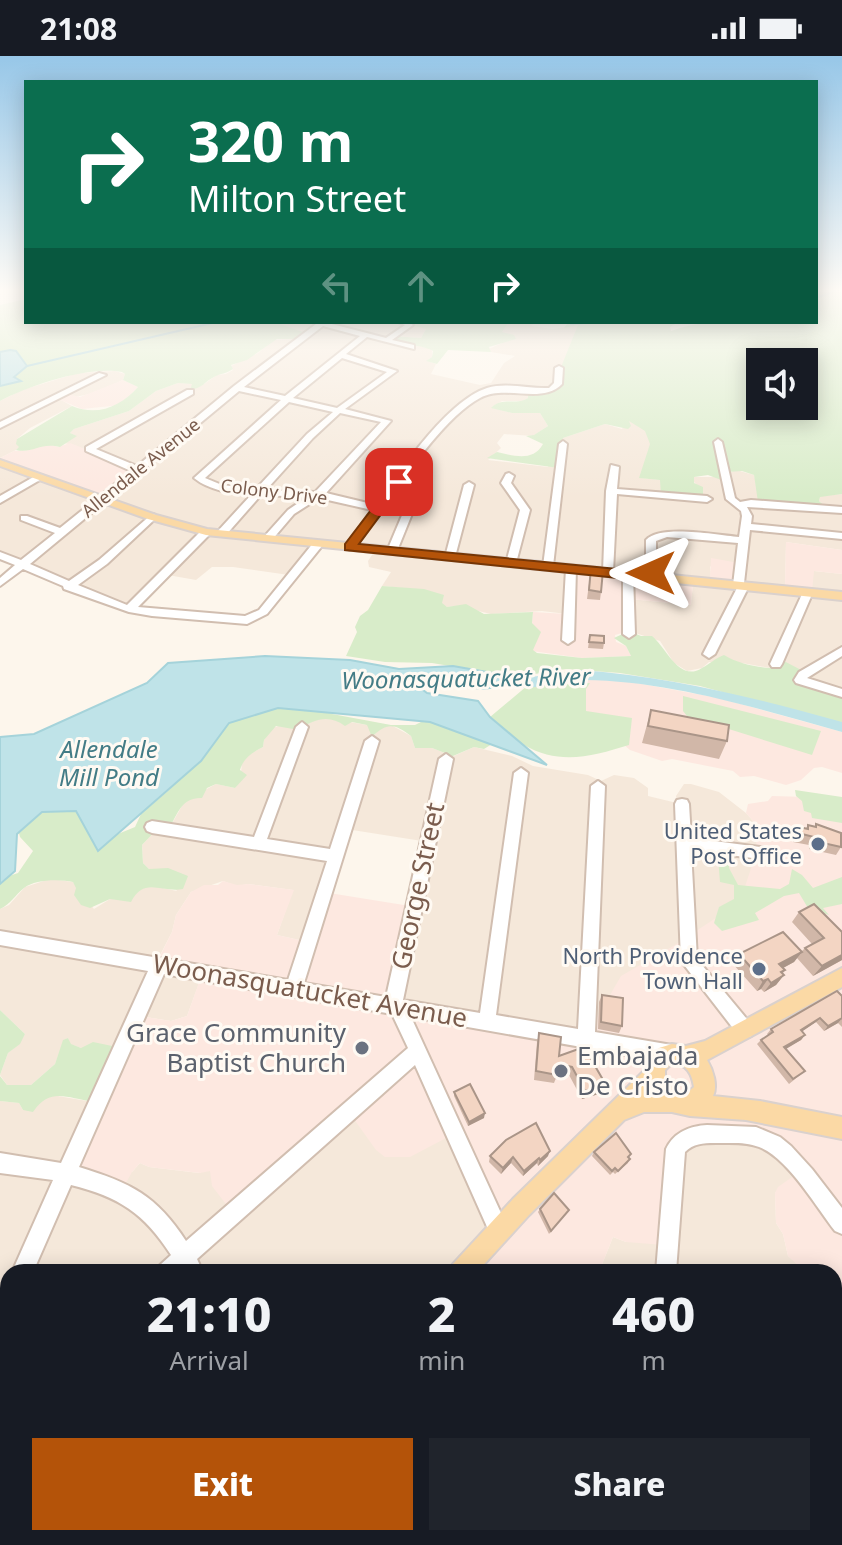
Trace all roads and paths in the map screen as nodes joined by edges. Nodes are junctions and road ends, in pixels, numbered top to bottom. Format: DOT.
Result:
graph roads {
  1 [pos="273,359"];
  2 [pos="335,359"];
  3 [pos="355,359"];
  4 [pos="559,368"];
  5 [pos="102,375"];
  6 [pos="237,388"];
  7 [pos="190,392"];
  8 [pos="287,399"];
  9 [pos="339,409"];
  10 [pos="0,425"];
  11 [pos="718,442"];
  12 [pos="563,444"];
  13 [pos="0,463"];
  14 [pos="614,467"];
  15 [pos="138,470"];
  16 [pos="509,476"];
  17 [pos="40,477"];
  18 [pos="419,484"];
  19 [pos="469,485"];
  20 [pos="611,491"];
  21 [pos="259,493"];
  22 [pos="318,495"];
  23 [pos="102,499"];
  24 [pos="707,499"];
  25 [pos="0,500"];
  26 [pos="738,505"];
  27 [pos="378,508"];
  28 [pos="842,510"];
  29 [pos="152,517"];
  30 [pos="24,518"];
  31 [pos="746,527"];
  32 [pos="61,532"];
  33 [pos="206,532"];
  34 [pos="221,534"];
  35 [pos="842,536"];
  36 [pos="267,539"];
  37 [pos="744,540"];
  38 [pos="318,544"];
  39 [pos="350,547"];
  40 [pos="392,551"];
  41 [pos="0,555"];
  42 [pos="450,557"];
  43 [pos="511,563"];
  44 [pos="20,566"];
  45 [pos="548,566"];
  46 [pos="571,569"];
  47 [pos="608,572"];
  48 [pos="628,574"];
  49 [pos="651,576"];
  50 [pos="0,583"];
  51 [pos="741,585"];
  52 [pos="68,587"];
  53 [pos="808,592"];
  54 [pos="842,596"];
  55 [pos="129,609"];
  56 [pos="629,634"];
  57 [pos="568,640"];
  58 [pos="842,651"];
  59 [pos="709,654"];
  60 [pos="776,664"];
  61 [pos="842,693"];
  62 [pos="302,727"];
  63 [pos="372,741"];
  64 [pos="446,759"];
  65 [pos="521,773"];
  66 [pos="598,786"];
  67 [pos="682,804"];
  68 [pos="152,827"];
  69 [pos="684,843"];
  70 [pos="258,845"];
  71 [pos="767,854"];
  72 [pos="335,856"];
  73 [pos="0,938"];
  74 [pos="159,966"];
  75 [pos="842,977"];
  76 [pos="293,990"];
  77 [pos="397,1007"];
  78 [pos="487,1021"];
  79 [pos="745,1030"];
  80 [pos="586,1039"];
  81 [pos="620,1045"];
  82 [pos="417,1052"];
  83 [pos="679,1055"];
  84 [pos="654,1073"];
  85 [pos="682,1102"];
  86 [pos="611,1120"];
  87 [pos="842,1128"];
  88 [pos="0,1163"];
  89 [pos="67,1174"];
  90 [pos="842,1224"];
  91 [pos="499,1231"];
  92 [pos="26,1264"];
  93 [pos="187,1264"];
  94 [pos="189,1264"];
  95 [pos="468,1264"];
  96 [pos="667,1264"];
  1 -- 6 [label="street, Allendale Avenue"];
  2 -- 8 [label="street, Colony Drive"];
  3 -- 9 [label="street"];
  4 -- 27 [label="street"];
  5 -- 10 [label="street"];
  6 -- 8 [label="street"];
  6 -- 15 [label="street, Allendale Avenue"];
  7 -- 15 [label="street"];
  8 -- 9 [label="street"];
  8 -- 21 [label="street, Colony Drive"];
  9 -- 21 [label="street"];
  9 -- 22 [label="street"];
  11 -- 26 [label="street"];
  12 -- 45 [label="street"];
  13 -- 17 [label="main road"];
  14 -- 20 [label="street"];
  15 -- 23 [label="street, Allendale Avenue"];
  16 -- 43 [label="street"];
  17 -- 23 [label="main road"];
  17 -- 25 [label="street"];
  18 -- 40 [label="street"];
  19 -- 42 [label="street"];
  20 -- 24 [label="street"];
  20 -- 47 [label="street"];
  21 -- 22 [label="street, Colony Drive"];
  21 -- 34 [label="street"];
  22 -- 27 [label="street, Colony Drive"];
  22 -- 36 [label="street"];
  23 -- 29 [label="main road"];
  23 -- 32 [label="street, Allendale Avenue"];
  26 -- 28 [label="street"];
  26 -- 31 [label="street"];
  27 -- 39 [label="street"];
  29 -- 33 [label="main road"];
  29 -- 52 [label="street"];
  30 -- 32 [label="street"];
  31 -- 35 [label="street"];
  31 -- 37 [label="street"];
  32 -- 44 [label="street, Allendale Avenue"];
  33 -- 34 [label="main road"];
  33 -- 55 [label="street"];
  34 -- 36 [label="main road"];
  36 -- 38 [label="main road"];
  37 -- 49 [label="street"];
  37 -- 51 [label="street"];
  38 -- 39 [label="main road"];
  38 -- 55 [label="street"];
  39 -- 40 [label="main road"];
  40 -- 42 [label="main road"];
  41 -- 44 [label="street"];
  42 -- 43 [label="main road"];
  43 -- 45 [label="main road"];
  44 -- 50 [label="street, Allendale Avenue"];
  44 -- 52 [label="street"];
  45 -- 46 [label="main road"];
  46 -- 47 [label="main road"];
  46 -- 57 [label="street"];
  47 -- 48 [label="main road"];
  48 -- 49 [label="main road"];
  48 -- 56 [label="street"];
  49 -- 51 [label="main road"];
  51 -- 53 [label="main road"];
  51 -- 59 [label="street"];
  52 -- 55 [label="street"];
  53 -- 54 [label="main road"];
  53 -- 60 [label="street"];
  58 -- 61 [label="street"];
  62 -- 70 [label="street"];
  63 -- 72 [label="street"];
  64 -- 77 [label="street, George Street"];
  65 -- 78 [label="street"];
  66 -- 80 [label="street"];
  67 -- 69 [label="street"];
  68 -- 70 [label="street"];
  69 -- 71 [label="street"];
  69 -- 79 [label="street"];
  70 -- 72 [label="street"];
  72 -- 76 [label="street"];
  73 -- 74 [label="street, Woonasquatucket Avenue"];
  74 -- 76 [label="street, Woonasquatucket Avenue"];
  74 -- 89 [label="street"];
  75 -- 79 [label="main road"];
  76 -- 77 [label="street, Woonasquatucket Avenue"];
  77 -- 78 [label="street, Woonasquatucket Avenue"];
  77 -- 82 [label="street, George Street"];
  78 -- 80 [label="street, Woonasquatucket Avenue"];
  79 -- 83 [label="main road"];
  80 -- 81 [label="street, Woonasquatucket Avenue"];
  81 -- 83 [label="street, Woonasquatucket Avenue"];
  81 -- 84 [label="street, Woonasquatucket Avenue"];
  82 -- 91 [label="street, George Street"];
  82 -- 94 [label="street"];
  83 -- 84 [label="main road"];
  83 -- 85 [label="main road"];
  84 -- 85 [label="main road"];
  84 -- 86 [label="main road"];
  85 -- 86 [label="main road"];
  85 -- 87 [label="main road"];
  86 -- 91 [label="main road"];
  88 -- 89 [label="street"];
  89 -- 92 [label="street"];
  89 -- 93 [label="street"];
  90 -- 96 [label="street"];
  91 -- 95 [label="main road"];
}
